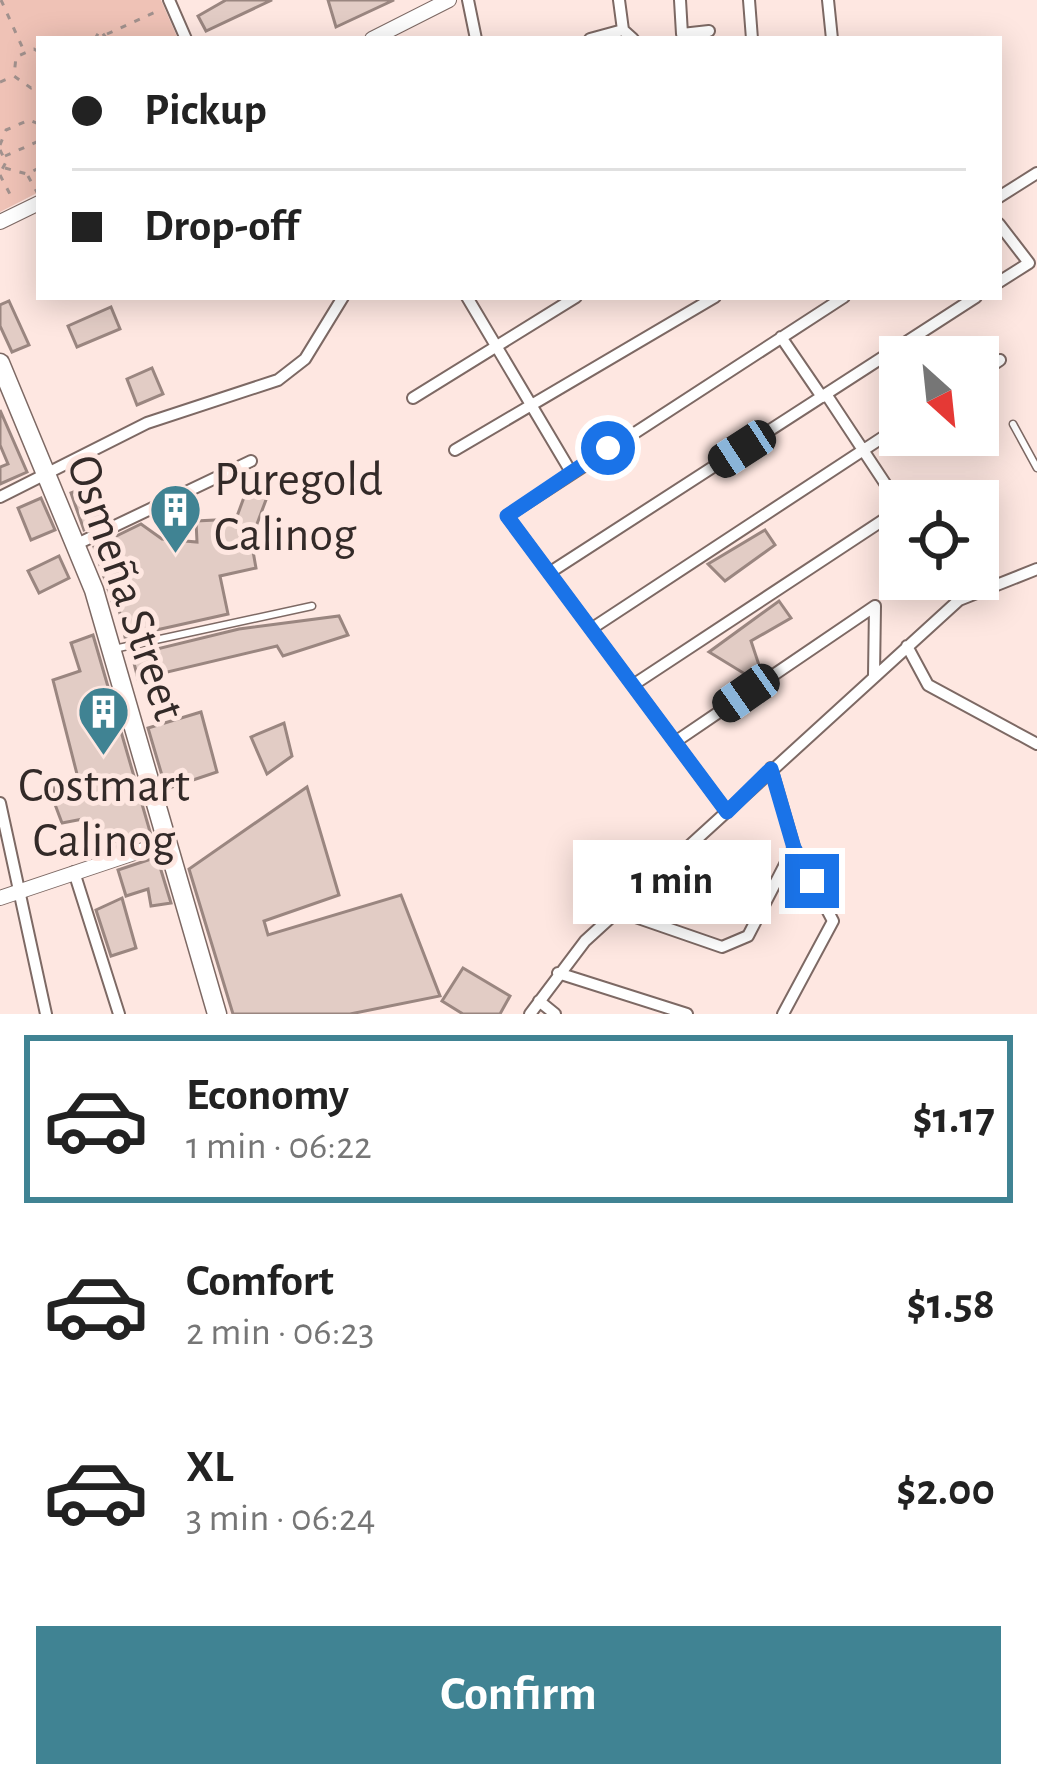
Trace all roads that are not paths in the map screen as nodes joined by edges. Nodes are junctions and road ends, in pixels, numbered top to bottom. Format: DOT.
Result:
graph roads {
  1 [pos="449,0"];
  2 [pos="468,0"];
  3 [pos="619,0"];
  4 [pos="680,0"];
  5 [pos="749,0"];
  6 [pos="828,0"];
  7 [pos="170,2"];
  8 [pos="710,31"];
  9 [pos="628,35"];
  10 [pos="185,36"];
  11 [pos="378,36"];
  12 [pos="475,36"];
  13 [pos="752,36"];
  14 [pos="832,36"];
  15 [pos="1037,172"];
  16 [pos="1002,194"];
  17 [pos="36,202"];
  18 [pos="0,222"];
  19 [pos="1002,228"];
  20 [pos="1002,280"];
  21 [pos="341,300"];
  22 [pos="469,300"];
  23 [pos="571,300"];
  24 [pos="710,300"];
  25 [pos="839,300"];
  26 [pos="971,300"];
  27 [pos="781,338"];
  28 [pos="497,345"];
  29 [pos="0,364"];
  30 [pos="824,396"];
  31 [pos="412,398"];
  32 [pos="532,404"];
  33 [pos="1013,424"];
  34 [pos="879,440"];
  35 [pos="455,450"];
  36 [pos="864,450"];
  37 [pos="251,460"];
  38 [pos="1037,469"];
  39 [pos="572,472"];
  40 [pos="46,474"];
  41 [pos="883,480"];
  42 [pos="0,497"];
  43 [pos="879,522"];
  44 [pos="75,545"];
  45 [pos="1037,569"];
  46 [pos="549,573"];
  47 [pos="312,606"];
  48 [pos="591,629"];
  49 [pos="907,646"];
  50 [pos="111,650"];
  51 [pos="874,675"];
  52 [pos="633,686"];
  53 [pos="675,742"];
  54 [pos="1037,744"];
  55 [pos="771,769"];
  56 [pos="0,803"];
  57 [pos="727,812"];
  58 [pos="2,824"];
  59 [pos="166,842"];
  60 [pos="794,848"];
  61 [pos="74,872"];
  62 [pos="20,890"];
  63 [pos="0,898"];
  64 [pos="619,911"];
  65 [pos="559,974"];
  66 [pos="539,1001"];
  67 [pos="46,1014"];
  68 [pos="119,1014"];
  69 [pos="217,1014"];
  70 [pos="530,1014"];
  71 [pos="555,1014"];
  72 [pos="687,1014"];
  73 [pos="783,1014"];
  1 -- 11 [label="street"];
  2 -- 12 [label="street"];
  3 -- 9 [label="street"];
  4 -- 8 [label="street"];
  5 -- 13 [label="street"];
  6 -- 14 [label="street"];
  7 -- 10 [label="street"];
  15 -- 16 [label="street"];
  17 -- 18 [label="street"];
  19 -- 20 [label="street"];
  21 -- 40 [label="street"];
  22 -- 28 [label="street"];
  23 -- 28 [label="street"];
  24 -- 32 [label="street"];
  25 -- 27 [label="street"];
  26 -- 30 [label="street"];
  27 -- 30 [label="street"];
  27 -- 39 [label="street"];
  28 -- 31 [label="street"];
  28 -- 32 [label="street"];
  29 -- 40 [label="main road, Osmeña Street"];
  30 -- 36 [label="street"];
  30 -- 46 [label="street"];
  32 -- 35 [label="street"];
  32 -- 39 [label="street"];
  33 -- 38 [label="lane"];
  34 -- 36 [label="street"];
  36 -- 41 [label="street"];
  36 -- 48 [label="street"];
  37 -- 44 [label="street"];
  39 -- 46 [label="street"];
  40 -- 42 [label="street"];
  40 -- 44 [label="main road, Osmeña Street"];
  43 -- 52 [label="street"];
  44 -- 50 [label="main road, Osmeña Street"];
  45 -- 49 [label="street"];
  46 -- 48 [label="street"];
  47 -- 50 [label="lane"];
  48 -- 52 [label="street"];
  49 -- 51 [label="street"];
  49 -- 54 [label="street"];
  50 -- 59 [label="main road, Osmeña Street"];
  51 -- 53 [label="street"];
  51 -- 55 [label="street"];
  52 -- 53 [label="street"];
  53 -- 57 [label="street"];
  55 -- 57 [label="street"];
  55 -- 60 [label="street"];
  56 -- 58 [label="street"];
  57 -- 64 [label="street"];
  58 -- 62 [label="street"];
  59 -- 61 [label="street"];
  59 -- 69 [label="main road, Osmeña Street"];
  60 -- 64 [label="street"];
  60 -- 73 [label="street"];
  61 -- 62 [label="street"];
  61 -- 68 [label="street"];
  62 -- 63 [label="street"];
  62 -- 67 [label="street"];
  64 -- 65 [label="street"];
  65 -- 66 [label="street"];
  65 -- 72 [label="street"];
  66 -- 70 [label="street"];
  66 -- 71 [label="street"];
}
